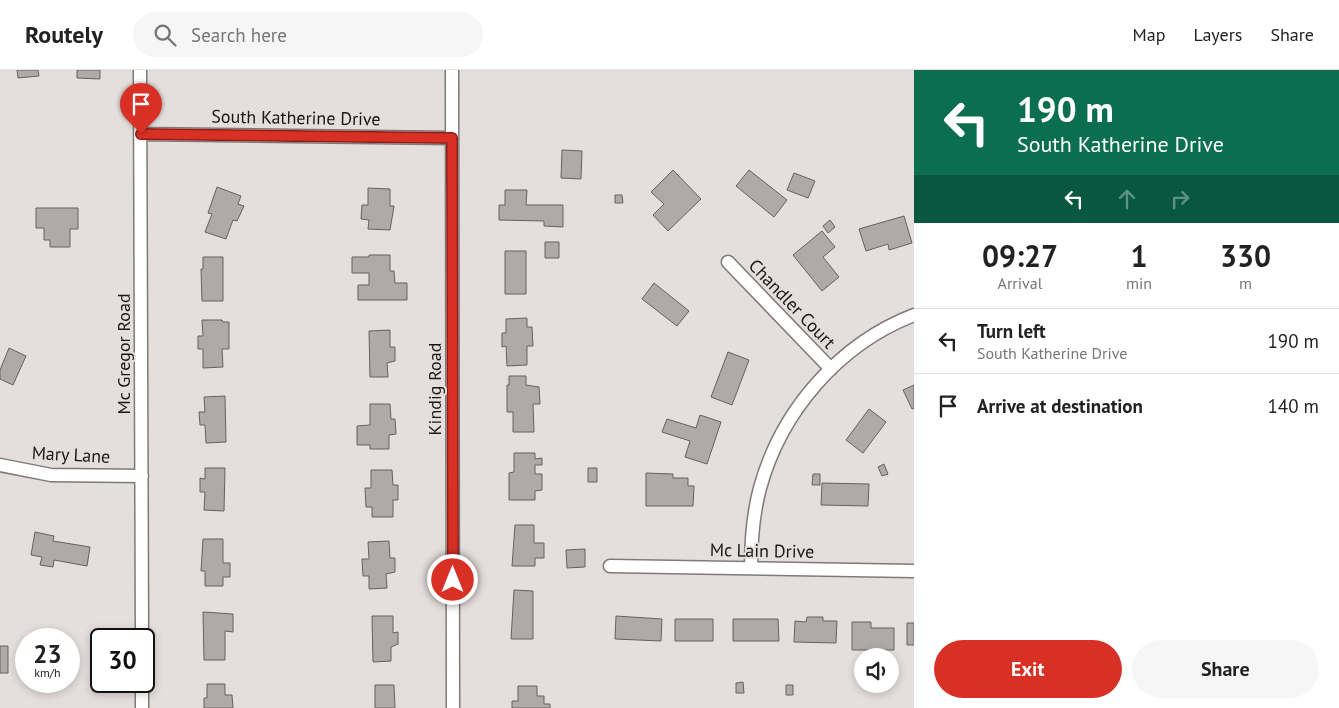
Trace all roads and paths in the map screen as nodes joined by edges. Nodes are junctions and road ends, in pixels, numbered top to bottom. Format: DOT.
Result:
graph roads {
  1 [pos="140,70"];
  2 [pos="452,70"];
  3 [pos="141,134"];
  4 [pos="452,138"];
  5 [pos="728,262"];
  6 [pos="914,315"];
  7 [pos="831,369"];
  8 [pos="0,465"];
  9 [pos="142,476"];
  10 [pos="610,566"];
  11 [pos="751,568"];
  12 [pos="914,571"];
  13 [pos="142,628"];
  14 [pos="142,693"];
  15 [pos="142,708"];
  16 [pos="453,708"];
  1 -- 3 [label="street, Mc Gregor Road"];
  2 -- 4 [label="street, Kindig Road"];
  3 -- 4 [label="street, South Katherine Drive"];
  3 -- 9 [label="street, Mc Gregor Road"];
  4 -- 16 [label="street, Kindig Road"];
  5 -- 7 [label="street, Chandler Court"];
  6 -- 7 [label="street"];
  7 -- 11 [label="street"];
  8 -- 9 [label="street, Mary Lane"];
  9 -- 13 [label="street, Mc Gregor Road"];
  10 -- 11 [label="street, Mc Lain Drive"];
  11 -- 12 [label="street, Mc Lain Drive"];
  14 -- 15 [label="street"];
}
